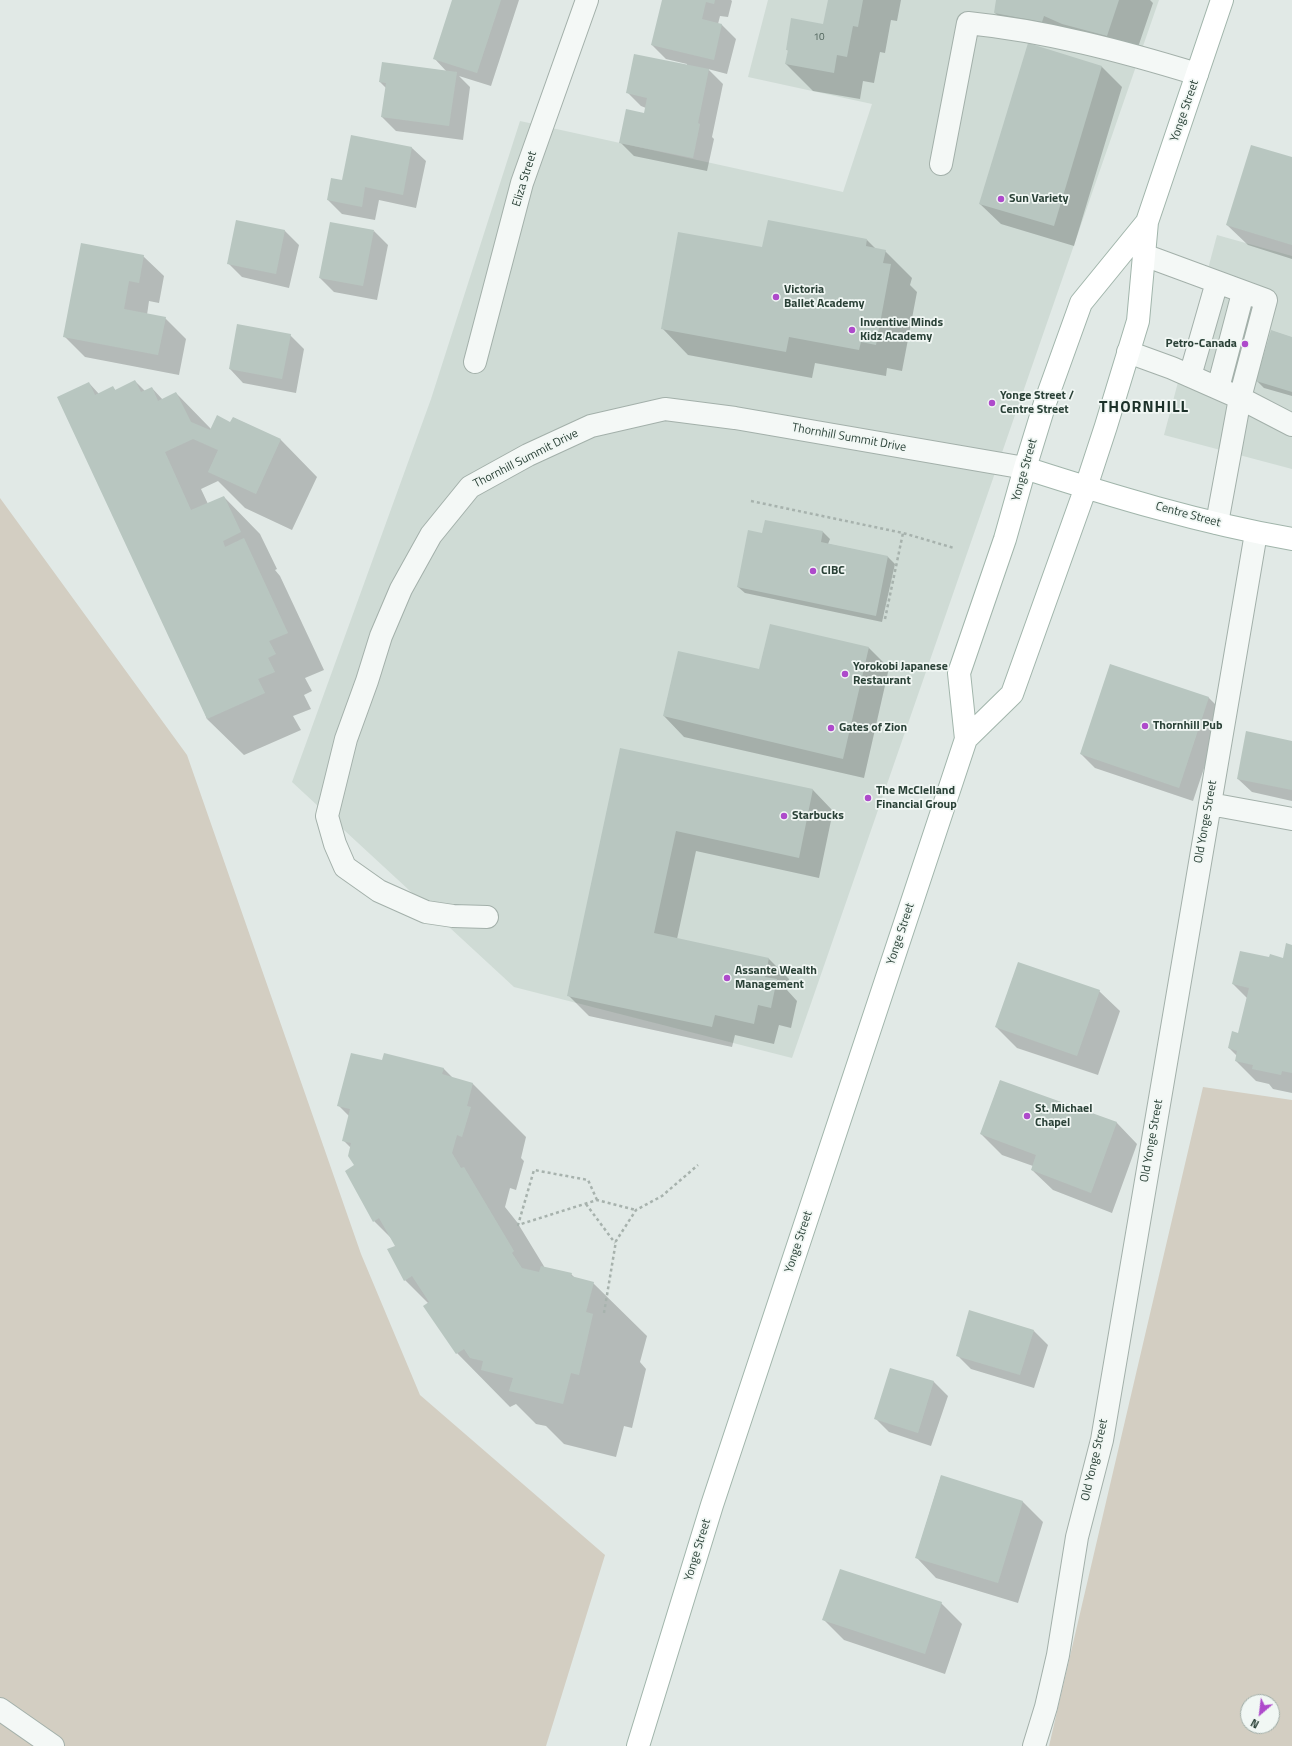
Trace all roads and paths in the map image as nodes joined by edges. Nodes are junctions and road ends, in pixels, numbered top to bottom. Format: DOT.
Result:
graph roads {
  1 [pos="587,0"];
  2 [pos="1222,0"];
  3 [pos="1197,74"];
  4 [pos="941,164"];
  5 [pos="1147,222"];
  6 [pos="1144,255"];
  7 [pos="1217,282"];
  8 [pos="1243,292"];
  9 [pos="1128,352"];
  10 [pos="475,362"];
  11 [pos="1190,376"];
  12 [pos="1218,388"];
  13 [pos="1240,398"];
  14 [pos="1292,425"];
  15 [pos="1025,468"];
  16 [pos="1086,487"];
  17 [pos="751,501"];
  18 [pos="1216,523"];
  19 [pos="903,533"];
  20 [pos="1256,533"];
  21 [pos="1292,539"];
  22 [pos="954,548"];
  23 [pos="885,619"];
  24 [pos="966,739"];
  25 [pos="1210,804"];
  26 [pos="1292,819"];
  27 [pos="487,917"];
  28 [pos="698,1165"];
  29 [pos="597,1200"];
  30 [pos="586,1204"];
  31 [pos="636,1210"];
  32 [pos="615,1243"];
  33 [pos="604,1313"];
  34 [pos="0,1709"];
  35 [pos="53,1746"];
  36 [pos="638,1746"];
  37 [pos="1034,1746"];
  1 -- 10 [label="street, Eliza Street"];
  2 -- 3 [label="main road, Yonge Street"];
  3 -- 4 [label="street"];
  3 -- 5 [label="main road, Yonge Street"];
  5 -- 6 [label="main road, Yonge Street"];
  5 -- 15 [label="main road, Yonge Street"];
  6 -- 7 [label="street"];
  6 -- 9 [label="main road, Yonge Street"];
  7 -- 8 [label="street"];
  7 -- 11 [label="street"];
  8 -- 12 [label="street"];
  8 -- 13 [label="street"];
  9 -- 11 [label="street"];
  9 -- 16 [label="main road, Yonge Street"];
  11 -- 12 [label="street"];
  12 -- 13 [label="street"];
  13 -- 14 [label="street"];
  13 -- 18 [label="street"];
  15 -- 16 [label="main road, Centre Street"];
  15 -- 24 [label="main road, Yonge Street"];
  15 -- 27 [label="street, Thornhill Summit Drive"];
  16 -- 18 [label="main road, Centre Street"];
  16 -- 24 [label="main road, Yonge Street"];
  17 -- 19 [label="path"];
  18 -- 20 [label="main road, Centre Street"];
  19 -- 22 [label="path"];
  19 -- 23 [label="path"];
  20 -- 21 [label="main road, Centre Street"];
  20 -- 25 [label="street, Old Yonge Street"];
  24 -- 36 [label="main road, Yonge Street"];
  25 -- 26 [label="street"];
  25 -- 37 [label="street, Old Yonge Street"];
  28 -- 31 [label="path"];
  29 -- 30 [label="path"];
  29 -- 30 [label="path"];
  29 -- 31 [label="path"];
  30 -- 32 [label="path"];
  31 -- 32 [label="path"];
  32 -- 33 [label="path"];
  34 -- 35 [label="street"];
}
